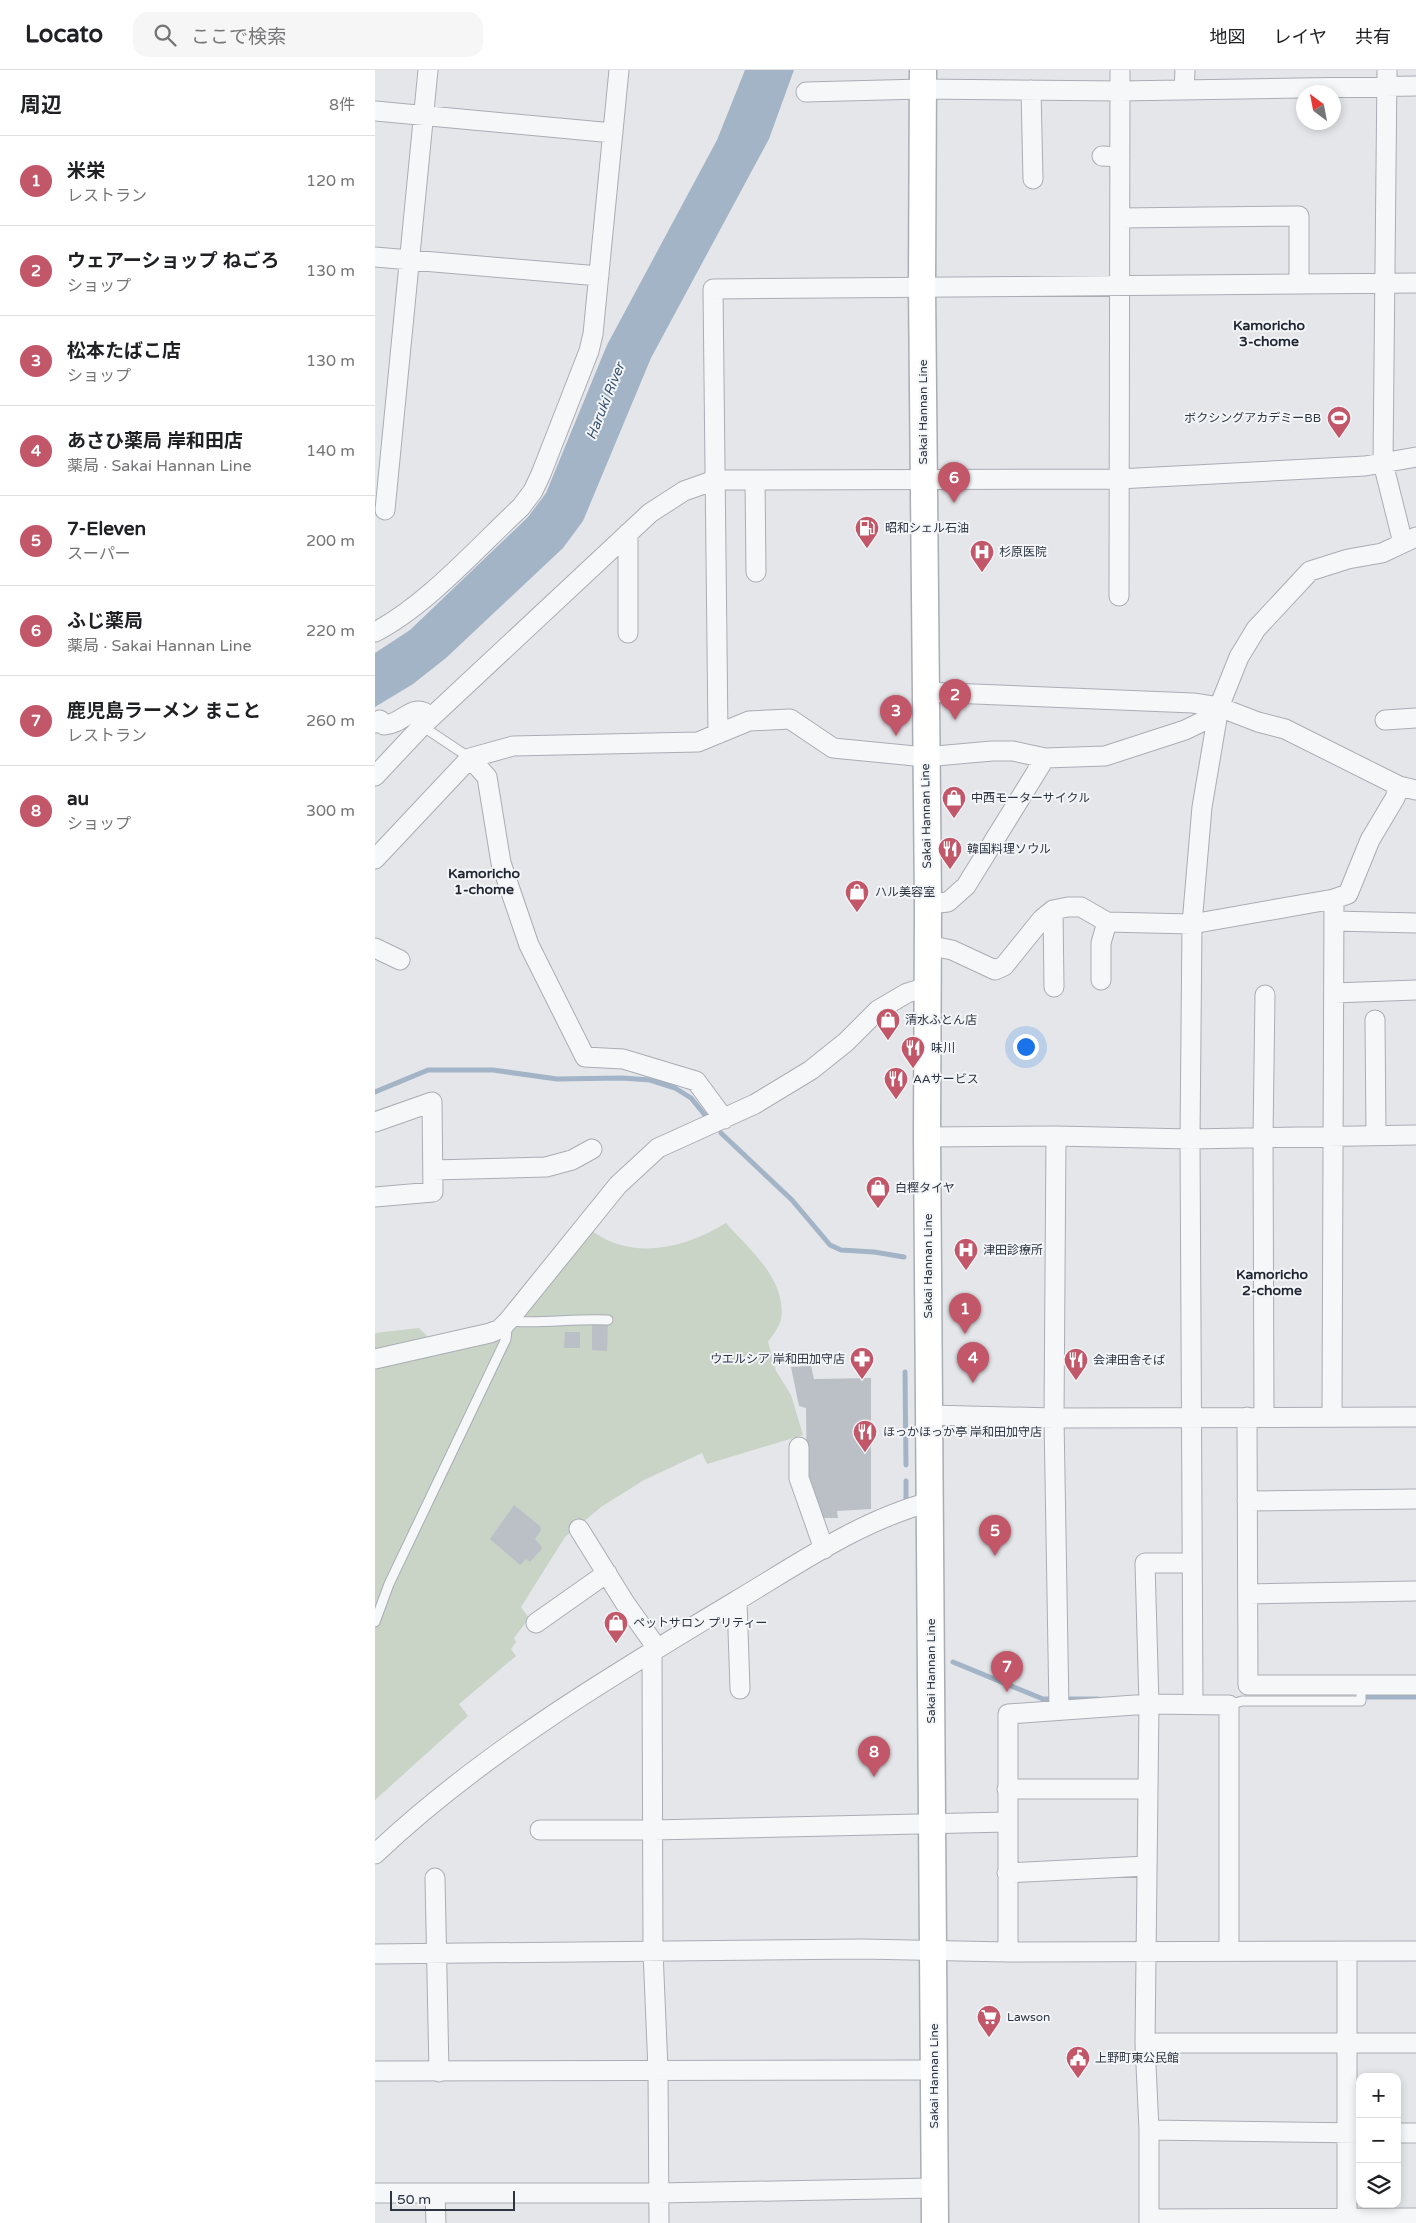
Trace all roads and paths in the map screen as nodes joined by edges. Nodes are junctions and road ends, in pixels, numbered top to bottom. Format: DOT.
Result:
graph roads {
  1 [pos="429,70"];
  2 [pos="619,70"];
  3 [pos="1120,70"];
  4 [pos="1185,70"];
  5 [pos="1387,78"];
  6 [pos="923,80"];
  7 [pos="1416,86"];
  8 [pos="1031,90"];
  9 [pos="1184,90"];
  10 [pos="806,92"];
  11 [pos="1120,92"];
  12 [pos="375,111"];
  13 [pos="423,116"];
  14 [pos="613,133"];
  15 [pos="1033,179"];
  16 [pos="1120,218"];
  17 [pos="375,257"];
  18 [pos="410,260"];
  19 [pos="599,276"];
  20 [pos="1299,282"];
  21 [pos="1416,283"];
  22 [pos="1119,284"];
  23 [pos="1385,284"];
  24 [pos="922,287"];
  25 [pos="1416,457"];
  26 [pos="1383,463"];
  27 [pos="1118,479"];
  28 [pos="715,480"];
  29 [pos="755,480"];
  30 [pos="923,481"];
  31 [pos="385,510"];
  32 [pos="628,533"];
  33 [pos="1409,540"];
  34 [pos="756,572"];
  35 [pos="1119,596"];
  36 [pos="375,632"];
  37 [pos="628,633"];
  38 [pos="925,692"];
  39 [pos="1219,710"];
  40 [pos="1416,718"];
  41 [pos="1385,720"];
  42 [pos="427,722"];
  43 [pos="375,723"];
  44 [pos="718,734"];
  45 [pos="925,757"];
  46 [pos="469,758"];
  47 [pos="1045,758"];
  48 [pos="375,776"];
  49 [pos="1407,788"];
  50 [pos="375,859"];
  51 [pos="1334,899"];
  52 [pos="928,904"];
  53 [pos="1053,910"];
  54 [pos="1333,921"];
  55 [pos="1107,922"];
  56 [pos="1416,923"];
  57 [pos="1192,924"];
  58 [pos="927,945"];
  59 [pos="375,948"];
  60 [pos="400,960"];
  61 [pos="1105,972"];
  62 [pos="927,987"];
  63 [pos="1054,987"];
  64 [pos="1416,990"];
  65 [pos="1333,993"];
  66 [pos="1265,995"];
  67 [pos="1375,1020"];
  68 [pos="724,1119"];
  69 [pos="375,1122"];
  70 [pos="1333,1135"];
  71 [pos="1376,1135"];
  72 [pos="1416,1135"];
  73 [pos="1055,1136"];
  74 [pos="927,1137"];
  75 [pos="1263,1137"];
  76 [pos="1190,1139"];
  77 [pos="592,1149"];
  78 [pos="433,1170"];
  79 [pos="375,1197"];
  80 [pos="608,1320"];
  81 [pos="508,1321"];
  82 [pos="375,1359"];
  83 [pos="929,1415"];
  84 [pos="1256,1417"];
  85 [pos="1332,1417"];
  86 [pos="1416,1417"];
  87 [pos="1054,1418"];
  88 [pos="1191,1418"];
  89 [pos="799,1447"];
  90 [pos="1416,1499"];
  91 [pos="1247,1501"];
  92 [pos="930,1502"];
  93 [pos="579,1529"];
  94 [pos="824,1549"];
  95 [pos="1192,1563"];
  96 [pos="607,1573"];
  97 [pos="1416,1591"];
  98 [pos="1247,1594"];
  99 [pos="737,1601"];
  100 [pos="375,1622"];
  101 [pos="536,1623"];
  102 [pos="655,1650"];
  103 [pos="744,1680"];
  104 [pos="1361,1685"];
  105 [pos="1416,1685"];
  106 [pos="1149,1704"];
  107 [pos="1193,1705"];
  108 [pos="1229,1705"];
  109 [pos="1059,1710"];
  110 [pos="1007,1789"];
  111 [pos="1148,1789"];
  112 [pos="932,1822"];
  113 [pos="1008,1822"];
  114 [pos="540,1830"];
  115 [pos="653,1830"];
  116 [pos="375,1854"];
  117 [pos="1147,1866"];
  118 [pos="1007,1872"];
  119 [pos="435,1878"];
  120 [pos="1416,1950"];
  121 [pos="653,1951"];
  122 [pos="933,1951"];
  123 [pos="1146,1951"];
  124 [pos="1229,1951"];
  125 [pos="1347,1951"];
  126 [pos="1008,1952"];
  127 [pos="437,1953"];
  128 [pos="375,1954"];
  129 [pos="1145,2043"];
  130 [pos="1416,2043"];
  131 [pos="1347,2044"];
  132 [pos="658,2070"];
  133 [pos="934,2070"];
  134 [pos="375,2071"];
  135 [pos="439,2072"];
  136 [pos="1149,2130"];
  137 [pos="1353,2133"];
  138 [pos="1401,2133"];
  139 [pos="1416,2133"];
  140 [pos="935,2188"];
  141 [pos="375,2193"];
  142 [pos="435,2193"];
  143 [pos="659,2193"];
  144 [pos="1416,2218"];
  145 [pos="1347,2220"];
  146 [pos="1149,2221"];
  147 [pos="436,2223"];
  148 [pos="659,2223"];
  149 [pos="935,2223"];
  1 -- 13 [label="street"];
  2 -- 14 [label="street"];
  3 -- 11 [label="street"];
  4 -- 9 [label="street"];
  5 -- 7 [label="street"];
  5 -- 9 [label="street"];
  5 -- 23 [label="street"];
  6 -- 8 [label="street"];
  6 -- 10 [label="street"];
  6 -- 24 [label="main road, Sakai Hannan Line"];
  8 -- 11 [label="street"];
  8 -- 15 [label="street"];
  9 -- 11 [label="street"];
  11 -- 16 [label="street"];
  12 -- 13 [label="street"];
  13 -- 14 [label="street"];
  13 -- 18 [label="street"];
  14 -- 19 [label="street"];
  16 -- 20 [label="street"];
  16 -- 22 [label="street"];
  17 -- 18 [label="street"];
  18 -- 19 [label="street"];
  18 -- 31 [label="street"];
  19 -- 36 [label="street"];
  20 -- 22 [label="street"];
  20 -- 23 [label="street"];
  21 -- 23 [label="street"];
  22 -- 24 [label="street"];
  22 -- 27 [label="street"];
  23 -- 26 [label="street"];
  24 -- 28 [label="street"];
  24 -- 30 [label="main road, Sakai Hannan Line"];
  25 -- 26 [label="street"];
  26 -- 27 [label="street"];
  26 -- 33 [label="street"];
  27 -- 30 [label="street"];
  27 -- 35 [label="street"];
  28 -- 29 [label="street"];
  28 -- 32 [label="street"];
  28 -- 44 [label="street"];
  29 -- 30 [label="street"];
  29 -- 34 [label="street"];
  30 -- 38 [label="main road, Sakai Hannan Line"];
  32 -- 37 [label="street"];
  32 -- 42 [label="street"];
  33 -- 39 [label="street"];
  38 -- 39 [label="street"];
  38 -- 45 [label="main road, Sakai Hannan Line"];
  39 -- 47 [label="street"];
  39 -- 49 [label="street"];
  39 -- 57 [label="street"];
  40 -- 41 [label="street"];
  42 -- 43 [label="street"];
  42 -- 46 [label="lane"];
  42 -- 48 [label="street"];
  44 -- 45 [label="street"];
  44 -- 46 [label="street"];
  45 -- 47 [label="street"];
  45 -- 52 [label="main road, Sakai Hannan Line"];
  46 -- 50 [label="street"];
  46 -- 68 [label="street"];
  47 -- 52 [label="street"];
  49 -- 51 [label="street"];
  51 -- 54 [label="street"];
  51 -- 57 [label="street"];
  52 -- 58 [label="main road, Sakai Hannan Line"];
  53 -- 55 [label="street"];
  53 -- 58 [label="street"];
  53 -- 63 [label="street"];
  54 -- 56 [label="street"];
  54 -- 65 [label="street"];
  55 -- 57 [label="street"];
  55 -- 61 [label="street"];
  57 -- 76 [label="street"];
  58 -- 62 [label="main road, Sakai Hannan Line"];
  59 -- 60 [label="street"];
  62 -- 68 [label="street"];
  62 -- 74 [label="main road, Sakai Hannan Line"];
  64 -- 65 [label="street"];
  65 -- 70 [label="street"];
  66 -- 75 [label="street"];
  67 -- 71 [label="street"];
  68 -- 81 [label="street"];
  69 -- 78 [label="street"];
  70 -- 71 [label="street"];
  70 -- 75 [label="street"];
  70 -- 85 [label="street"];
  71 -- 72 [label="street"];
  73 -- 74 [label="street"];
  73 -- 76 [label="street"];
  73 -- 87 [label="street"];
  74 -- 83 [label="main road, Sakai Hannan Line"];
  75 -- 76 [label="street"];
  75 -- 84 [label="street"];
  76 -- 88 [label="street"];
  77 -- 78 [label="street"];
  78 -- 79 [label="street"];
  80 -- 81 [label="lane"];
  81 -- 82 [label="street"];
  81 -- 100 [label="lane"];
  83 -- 87 [label="street"];
  83 -- 92 [label="main road, Sakai Hannan Line"];
  84 -- 85 [label="street"];
  84 -- 88 [label="street"];
  84 -- 91 [label="street"];
  85 -- 86 [label="street"];
  87 -- 88 [label="street"];
  87 -- 109 [label="street"];
  88 -- 95 [label="street"];
  89 -- 94 [label="street"];
  90 -- 91 [label="street"];
  91 -- 98 [label="street"];
  92 -- 94 [label="street"];
  92 -- 112 [label="main road, Sakai Hannan Line"];
  93 -- 96 [label="street"];
  94 -- 99 [label="street"];
  95 -- 106 [label="street"];
  95 -- 107 [label="street"];
  96 -- 101 [label="street"];
  96 -- 102 [label="street"];
  97 -- 98 [label="street"];
  98 -- 104 [label="street"];
  99 -- 102 [label="street"];
  99 -- 103 [label="street"];
  102 -- 115 [label="street"];
  102 -- 116 [label="street"];
  104 -- 105 [label="street"];
  104 -- 108 [label="lane"];
  106 -- 107 [label="street"];
  106 -- 109 [label="street"];
  106 -- 111 [label="street"];
  107 -- 108 [label="street"];
  108 -- 124 [label="street"];
  109 -- 110 [label="street"];
  110 -- 111 [label="street"];
  110 -- 113 [label="street"];
  111 -- 117 [label="street"];
  112 -- 113 [label="street"];
  112 -- 115 [label="street"];
  112 -- 122 [label="main road, Sakai Hannan Line"];
  113 -- 118 [label="street"];
  114 -- 115 [label="street"];
  115 -- 121 [label="street"];
  117 -- 118 [label="street"];
  117 -- 123 [label="street"];
  118 -- 126 [label="street"];
  119 -- 127 [label="street"];
  120 -- 125 [label="street"];
  121 -- 122 [label="street"];
  121 -- 127 [label="street"];
  121 -- 132 [label="street"];
  122 -- 126 [label="street"];
  122 -- 133 [label="main road, Sakai Hannan Line"];
  123 -- 124 [label="street"];
  123 -- 126 [label="street"];
  123 -- 129 [label="street"];
  124 -- 125 [label="street"];
  125 -- 131 [label="street"];
  127 -- 128 [label="street"];
  127 -- 135 [label="street"];
  129 -- 131 [label="street"];
  129 -- 136 [label="street"];
  130 -- 131 [label="street"];
  131 -- 137 [label="street"];
  132 -- 133 [label="street"];
  132 -- 135 [label="street"];
  132 -- 143 [label="street"];
  133 -- 140 [label="main road, Sakai Hannan Line"];
  134 -- 135 [label="street"];
  136 -- 137 [label="street"];
  136 -- 146 [label="street"];
  137 -- 145 [label="street"];
  138 -- 139 [label="street"];
  140 -- 143 [label="street"];
  140 -- 149 [label="main road, Sakai Hannan Line"];
  141 -- 142 [label="street"];
  142 -- 143 [label="street"];
  142 -- 147 [label="street"];
  143 -- 148 [label="street"];
  144 -- 145 [label="street"];
  145 -- 146 [label="street"];
}
